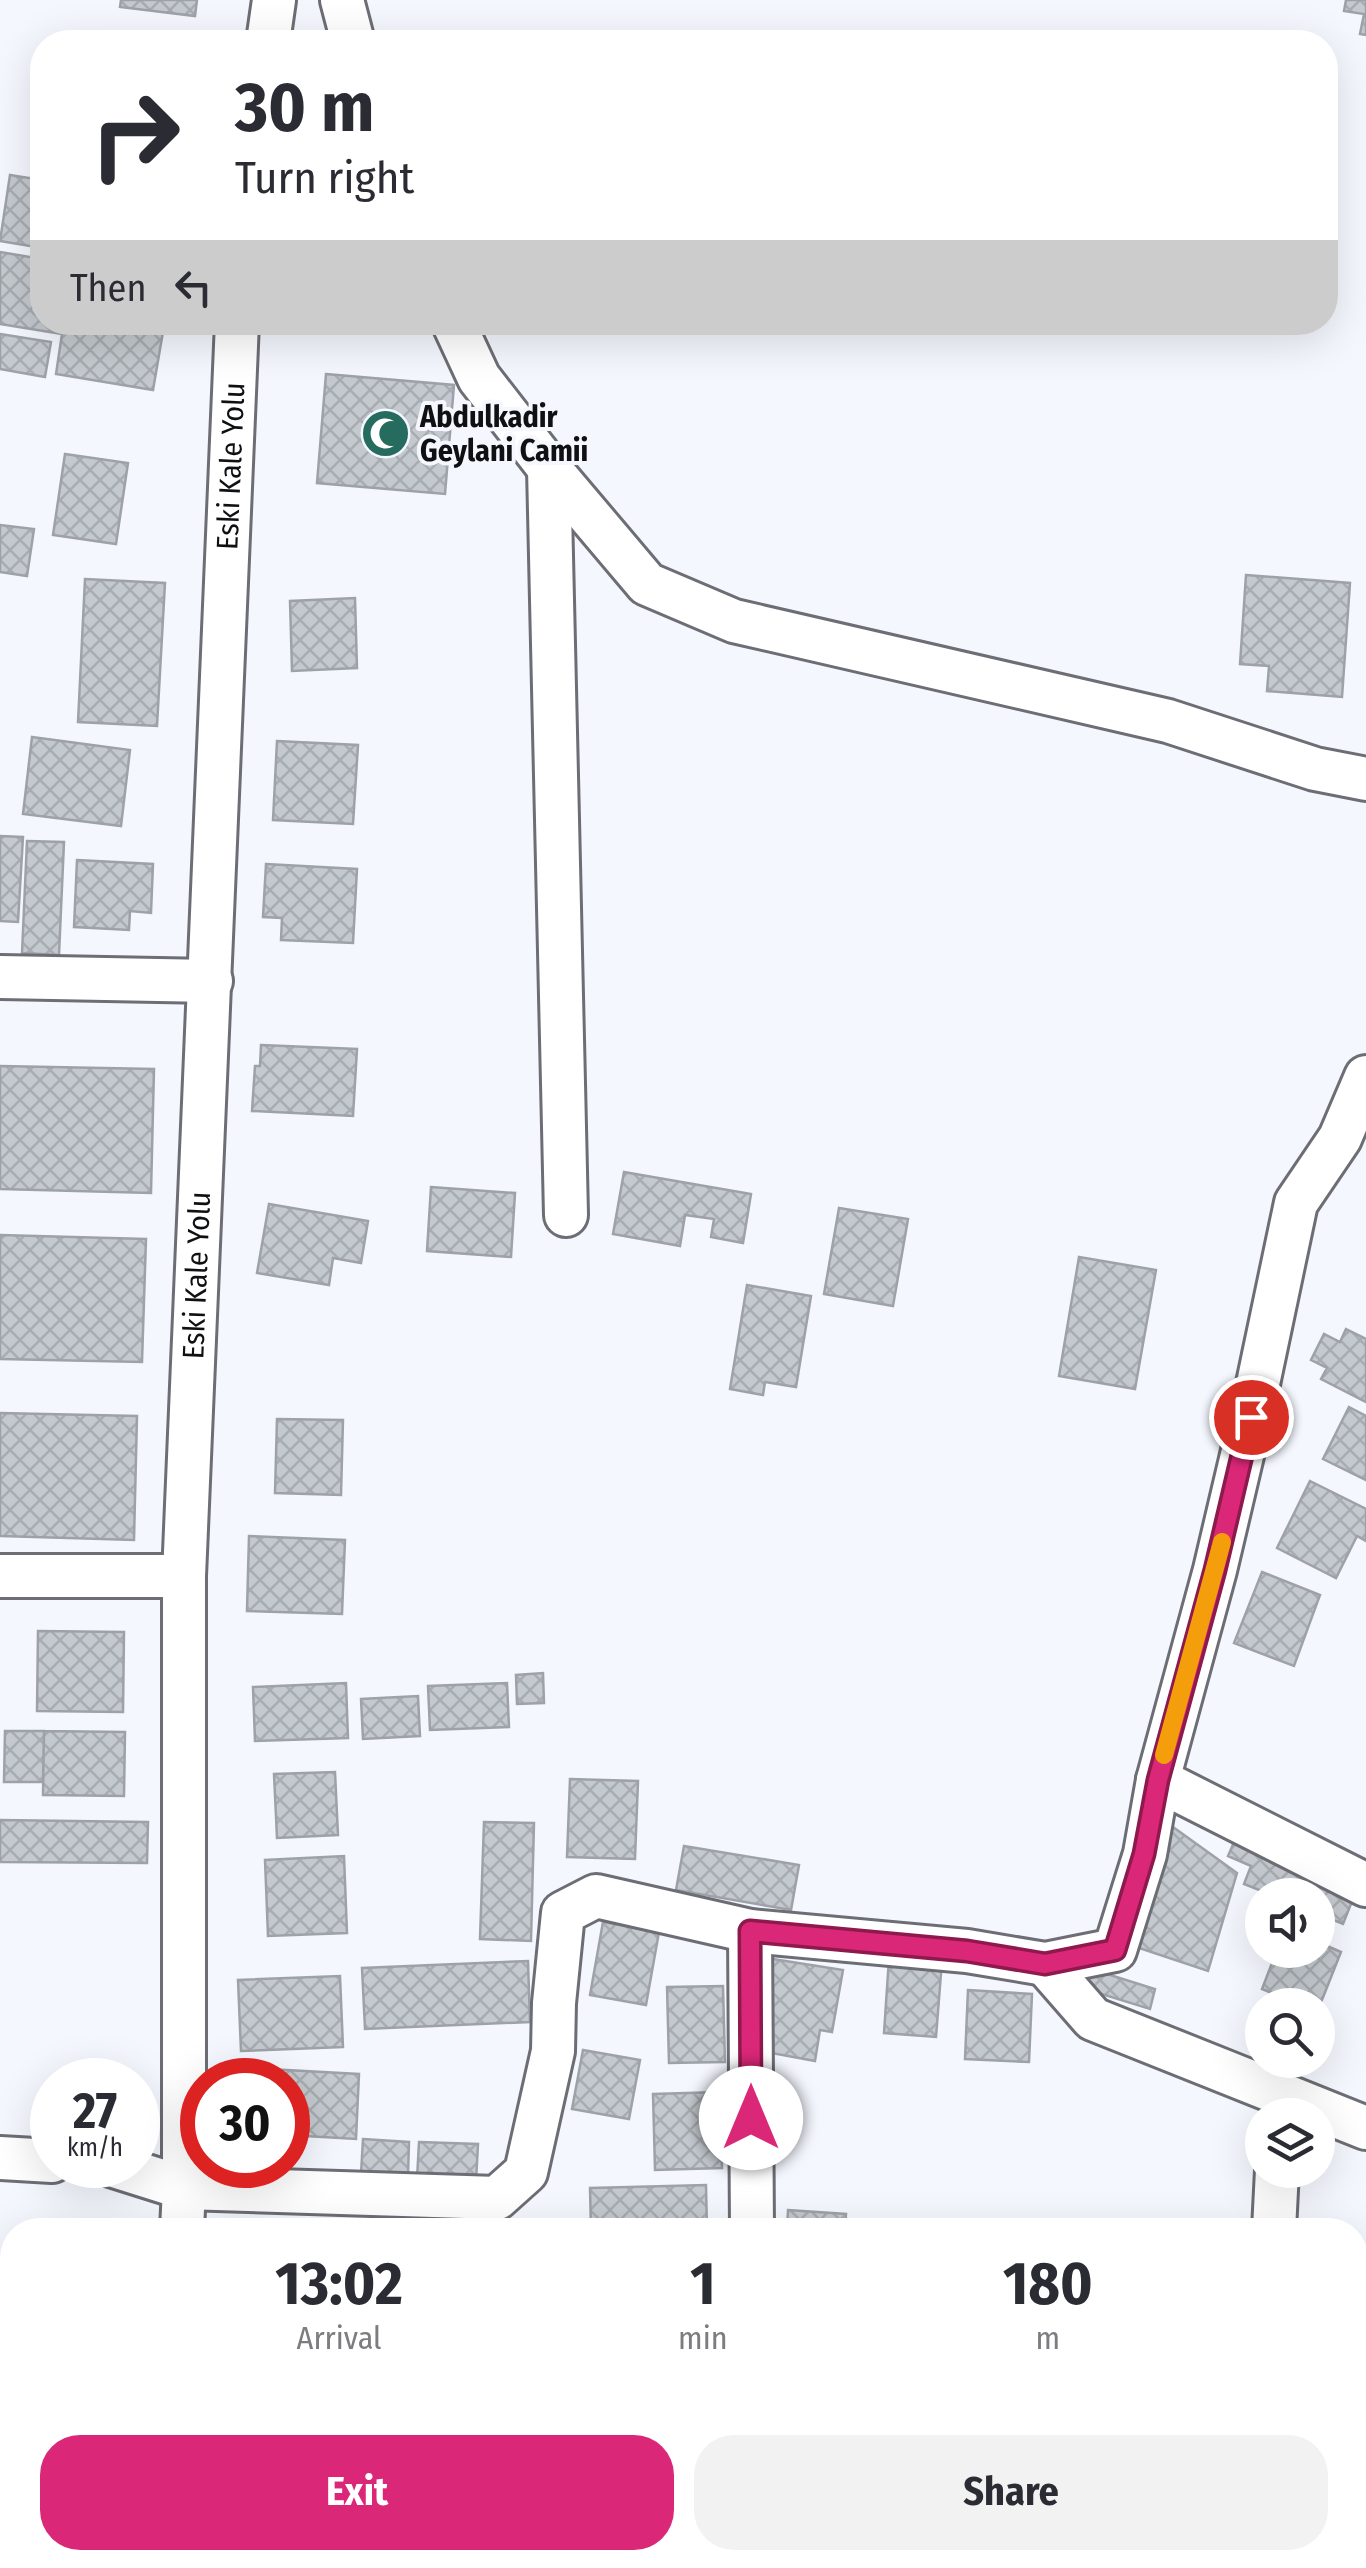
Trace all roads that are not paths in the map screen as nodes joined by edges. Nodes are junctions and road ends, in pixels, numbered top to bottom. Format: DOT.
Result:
graph roads {
  1 [pos="274,0"];
  2 [pos="342,0"];
  3 [pos="270,30"];
  4 [pos="351,30"];
  5 [pos="236,335"];
  6 [pos="459,335"];
  7 [pos="548,468"];
  8 [pos="1366,780"];
  9 [pos="0,978"];
  10 [pos="211,981"];
  11 [pos="1366,1077"];
  12 [pos="566,1215"];
  13 [pos="0,1576"];
  14 [pos="184,1576"];
  15 [pos="1158,1780"];
  16 [pos="1366,1885"];
  17 [pos="750,1931"];
  18 [pos="1045,1964"];
  19 [pos="1266,2098"];
  20 [pos="1335,2120"];
  21 [pos="1366,2128"];
  22 [pos="0,2158"];
  23 [pos="30,2160"];
  24 [pos="149,2188"];
  25 [pos="1276,2188"];
  26 [pos="183,2209"];
  27 [pos="752,2218"];
  28 [pos="1275,2218"];
  1 -- 3 [label="street"];
  2 -- 4 [label="street"];
  5 -- 10 [label="street, Eski Kale Yolu"];
  6 -- 7 [label="street"];
  7 -- 8 [label="street"];
  7 -- 12 [label="street"];
  9 -- 10 [label="street"];
  10 -- 14 [label="street, Eski Kale Yolu"];
  11 -- 15 [label="street"];
  13 -- 14 [label="street"];
  14 -- 26 [label="street, Eski Kale Yolu"];
  15 -- 16 [label="street"];
  15 -- 18 [label="street"];
  17 -- 18 [label="street"];
  17 -- 26 [label="street"];
  17 -- 27 [label="street"];
  18 -- 19 [label="street"];
  20 -- 21 [label="street"];
  22 -- 23 [label="street"];
  24 -- 26 [label="street"];
  25 -- 28 [label="street"];
}
